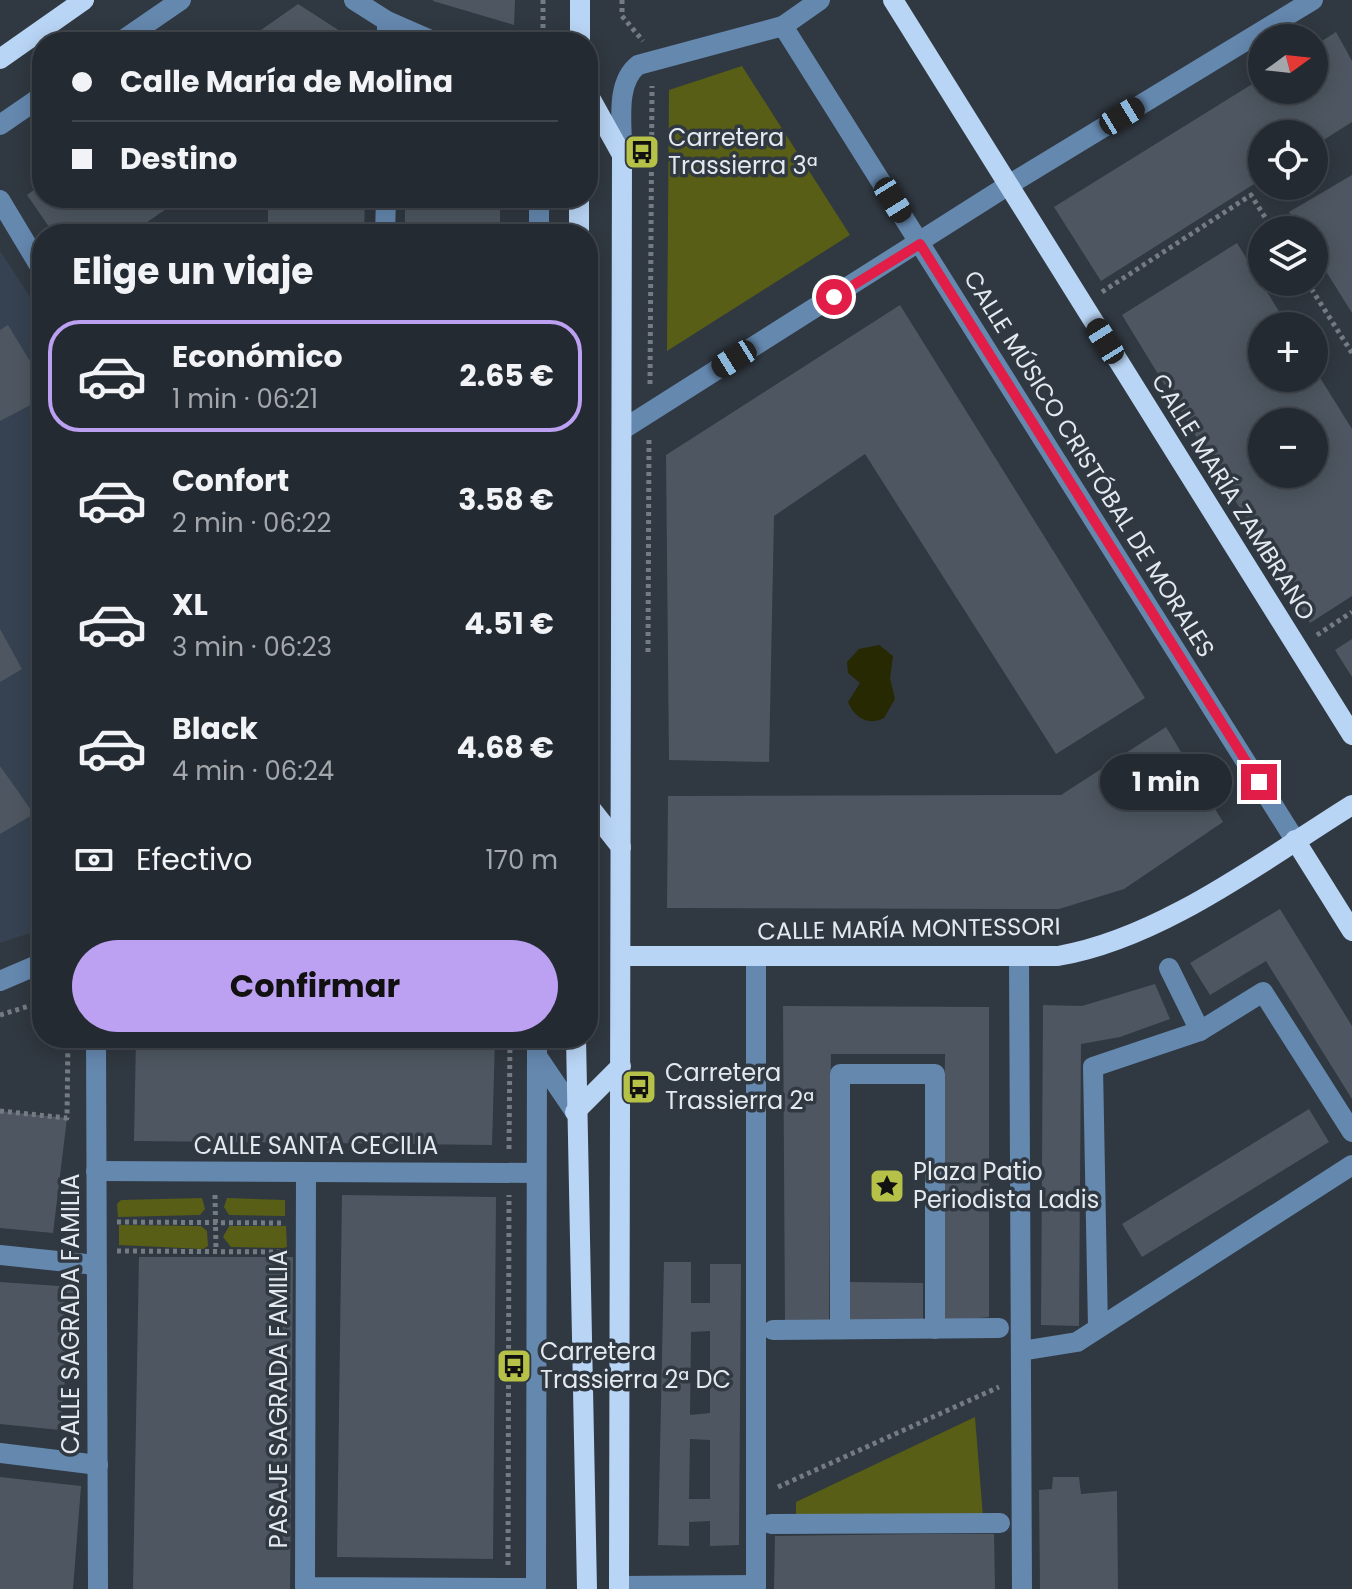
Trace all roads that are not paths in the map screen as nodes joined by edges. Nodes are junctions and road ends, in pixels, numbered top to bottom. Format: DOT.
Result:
graph roads {
  1 [pos="84,0"];
  2 [pos="153,0"];
  3 [pos="181,0"];
  4 [pos="354,0"];
  5 [pos="580,0"];
  6 [pos="820,0"];
  7 [pos="893,0"];
  8 [pos="1313,0"];
  9 [pos="151,21"];
  10 [pos="387,21"];
  11 [pos="783,26"];
  12 [pos="38,32"];
  13 [pos="135,32"];
  14 [pos="387,32"];
  15 [pos="412,32"];
  16 [pos="580,32"];
  17 [pos="32,37"];
  18 [pos="0,59"];
  19 [pos="32,103"];
  20 [pos="598,112"];
  21 [pos="0,125"];
  22 [pos="622,155"];
  23 [pos="1007,186"];
  24 [pos="0,200"];
  25 [pos="920,244"];
  26 [pos="32,253"];
  27 [pos="625,428"];
  28 [pos="1352,735"];
  29 [pos="1352,805"];
  30 [pos="598,818"];
  31 [pos="1295,840"];
  32 [pos="621,847"];
  33 [pos="1352,931"];
  34 [pos="621,956"];
  35 [pos="1019,956"];
  36 [pos="756,958"];
  37 [pos="32,967"];
  38 [pos="1169,968"];
  39 [pos="0,981"];
  40 [pos="1200,1031"];
  41 [pos="96,1048"];
  42 [pos="537,1048"];
  43 [pos="538,1048"];
  44 [pos="576,1048"];
  45 [pos="621,1066"];
  46 [pos="575,1112"];
  47 [pos="1352,1132"];
  48 [pos="1352,1165"];
  49 [pos="96,1171"];
  50 [pos="306,1172"];
  51 [pos="536,1173"];
  52 [pos="0,1255"];
  53 [pos="96,1265"];
  54 [pos="999,1328"];
  55 [pos="1098,1328"];
  56 [pos="840,1329"];
  57 [pos="935,1329"];
  58 [pos="773,1330"];
  59 [pos="1021,1351"];
  60 [pos="0,1453"];
  61 [pos="98,1465"];
  62 [pos="1000,1523"];
  63 [pos="771,1524"];
  64 [pos="756,1587"];
  65 [pos="508,1588"];
  66 [pos="619,1588"];
  67 [pos="98,1589"];
  68 [pos="536,1589"];
  69 [pos="587,1589"];
  70 [pos="1022,1589"];
  1 -- 12 [label="main road"];
  2 -- 9 [label="street"];
  3 -- 9 [label="street"];
  4 -- 10 [label="street"];
  5 -- 16 [label="main road"];
  6 -- 11 [label="street"];
  7 -- 23 [label="main road, CALLE MARÍA ZAMBRANO"];
  8 -- 23 [label="street"];
  9 -- 13 [label="street"];
  10 -- 14 [label="street"];
  10 -- 15 [label="street"];
  11 -- 22 [label="street"];
  11 -- 25 [label="street, CALLE MÚSICO CRISTÓBAL DE MORALES"];
  17 -- 18 [label="main road"];
  19 -- 21 [label="street"];
  20 -- 22 [label="main road"];
  22 -- 27 [label="main road"];
  23 -- 25 [label="street"];
  23 -- 28 [label="main road, CALLE MARÍA ZAMBRANO"];
  24 -- 26 [label="street"];
  25 -- 27 [label="street"];
  25 -- 31 [label="street, CALLE MÚSICO CRISTÓBAL DE MORALES"];
  27 -- 32 [label="main road"];
  29 -- 31 [label="main road, CALLE MARÍA MONTESSORI"];
  30 -- 32 [label="main road"];
  31 -- 33 [label="main road, CALLE MÚSICO CRISTÓBAL DE MORALES"];
  31 -- 35 [label="main road, CALLE MARÍA MONTESSORI"];
  32 -- 34 [label="main road"];
  34 -- 36 [label="main road, CALLE MARÍA MONTESSORI"];
  34 -- 45 [label="main road"];
  35 -- 36 [label="main road, CALLE MARÍA MONTESSORI"];
  35 -- 59 [label="street"];
  36 -- 64 [label="street"];
  37 -- 39 [label="street"];
  38 -- 40 [label="street"];
  40 -- 47 [label="street"];
  40 -- 55 [label="street"];
  41 -- 49 [label="street, CALLE SAGRADA FAMILIA"];
  42 -- 51 [label="street"];
  43 -- 46 [label="street"];
  44 -- 46 [label="main road"];
  45 -- 46 [label="main road"];
  45 -- 66 [label="main road"];
  46 -- 69 [label="main road"];
  48 -- 55 [label="street"];
  49 -- 50 [label="street, CALLE SANTA CECILIA"];
  49 -- 53 [label="street, CALLE SAGRADA FAMILIA"];
  50 -- 51 [label="street, CALLE SANTA CECILIA"];
  50 -- 65 [label="street, PASAJE SAGRADA FAMILIA"];
  51 -- 68 [label="street"];
  52 -- 53 [label="street"];
  53 -- 61 [label="street, CALLE SAGRADA FAMILIA"];
  54 -- 57 [label="street"];
  55 -- 59 [label="street"];
  56 -- 57 [label="street"];
  56 -- 57 [label="street"];
  56 -- 58 [label="street"];
  59 -- 70 [label="street"];
  60 -- 61 [label="street"];
  61 -- 67 [label="street, CALLE SAGRADA FAMILIA"];
  62 -- 63 [label="street"];
  64 -- 66 [label="street"];
  65 -- 68 [label="street, PASAJE SAGRADA FAMILIA"];
}
